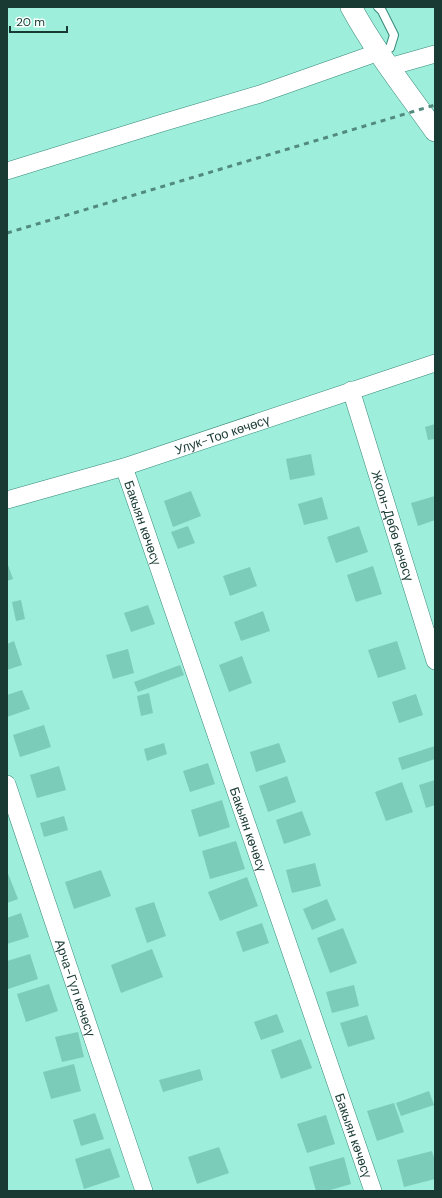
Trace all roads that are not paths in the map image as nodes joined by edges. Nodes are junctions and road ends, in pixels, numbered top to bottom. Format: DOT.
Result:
graph roads {
  1 [pos="351,7"];
  2 [pos="378,7"];
  3 [pos="435,54"];
  4 [pos="384,60"];
  5 [pos="435,131"];
  6 [pos="7,170"];
  7 [pos="435,363"];
  8 [pos="351,390"];
  9 [pos="124,467"];
  10 [pos="7,500"];
  11 [pos="435,661"];
  12 [pos="7,784"];
  13 [pos="144,1191"];
  14 [pos="373,1191"];
  1 -- 4 [label="street"];
  2 -- 4 [label="lane"];
  3 -- 4 [label="street"];
  4 -- 5 [label="street"];
  4 -- 6 [label="street"];
  7 -- 8 [label="street, Улук-Тоо көчөсү"];
  8 -- 9 [label="street, Улук-Тоо көчөсү"];
  8 -- 11 [label="street, Жоон-Дөбө көчөсү"];
  9 -- 10 [label="street, Улук-Тоо көчөсү"];
  9 -- 14 [label="street, Бакыян көчөсү"];
  12 -- 13 [label="street, Арча-Гүл көчөсү"];
}
